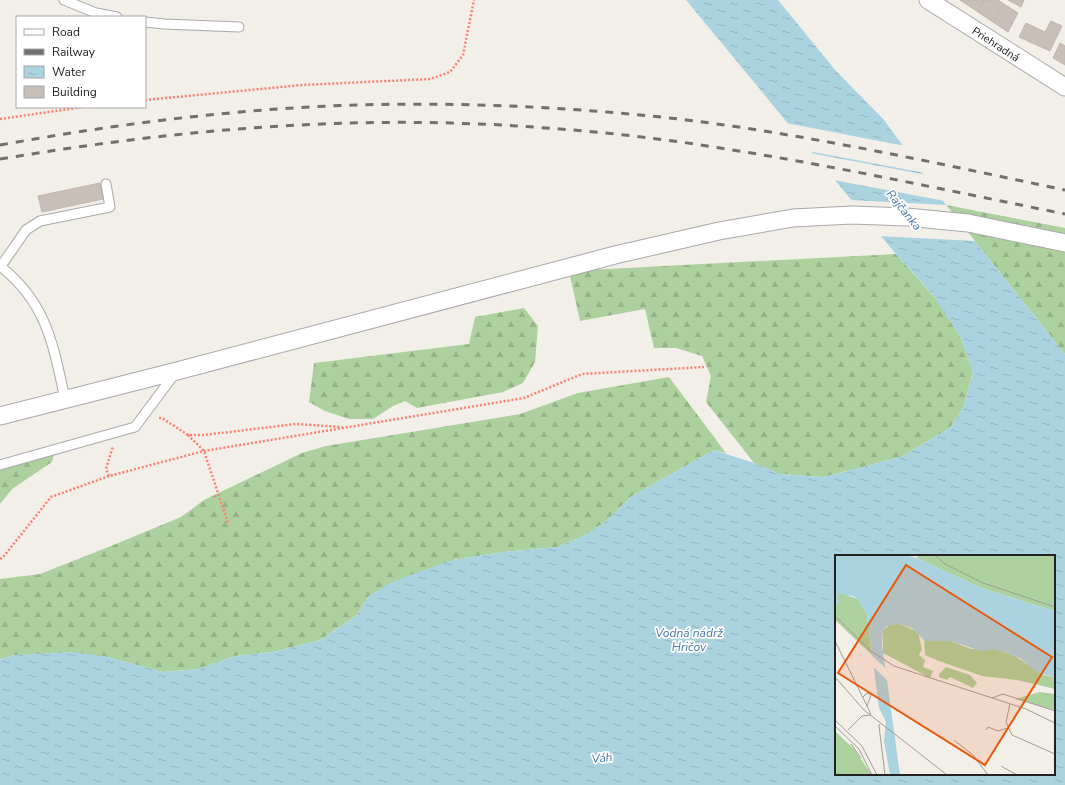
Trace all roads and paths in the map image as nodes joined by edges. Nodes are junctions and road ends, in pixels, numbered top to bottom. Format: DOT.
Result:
graph roads {
  1 [pos="64,0"];
  2 [pos="474,0"];
  3 [pos="928,0"];
  4 [pos="112,16"];
  5 [pos="146,22"];
  6 [pos="239,26"];
  7 [pos="1065,87"];
  8 [pos="146,100"];
  9 [pos="76,108"];
  10 [pos="0,119"];
  11 [pos="106,184"];
  12 [pos="1065,243"];
  13 [pos="0,266"];
  14 [pos="704,367"];
  15 [pos="177,371"];
  16 [pos="66,399"];
  17 [pos="0,416"];
  18 [pos="135,427"];
  19 [pos="346,428"];
  20 [pos="188,435"];
  21 [pos="204,451"];
  22 [pos="0,465"];
  23 [pos="109,476"];
  24 [pos="228,523"];
  25 [pos="0,559"];
  1 -- 4 [label="lane"];
  2 -- 8 [label="path"];
  3 -- 7 [label="street, Priehradná"];
  5 -- 6 [label="lane"];
  9 -- 10 [label="path"];
  11 -- 13 [label="lane"];
  12 -- 15 [label="street"];
  13 -- 16 [label="lane"];
  14 -- 19 [label="path"];
  15 -- 16 [label="street"];
  15 -- 18 [label="lane"];
  16 -- 17 [label="street"];
  18 -- 20 [label="path"];
  18 -- 22 [label="lane"];
  18 -- 23 [label="path"];
  19 -- 20 [label="path"];
  19 -- 21 [label="path"];
  20 -- 21 [label="path"];
  21 -- 23 [label="path"];
  21 -- 24 [label="path"];
  23 -- 25 [label="path"];
}
